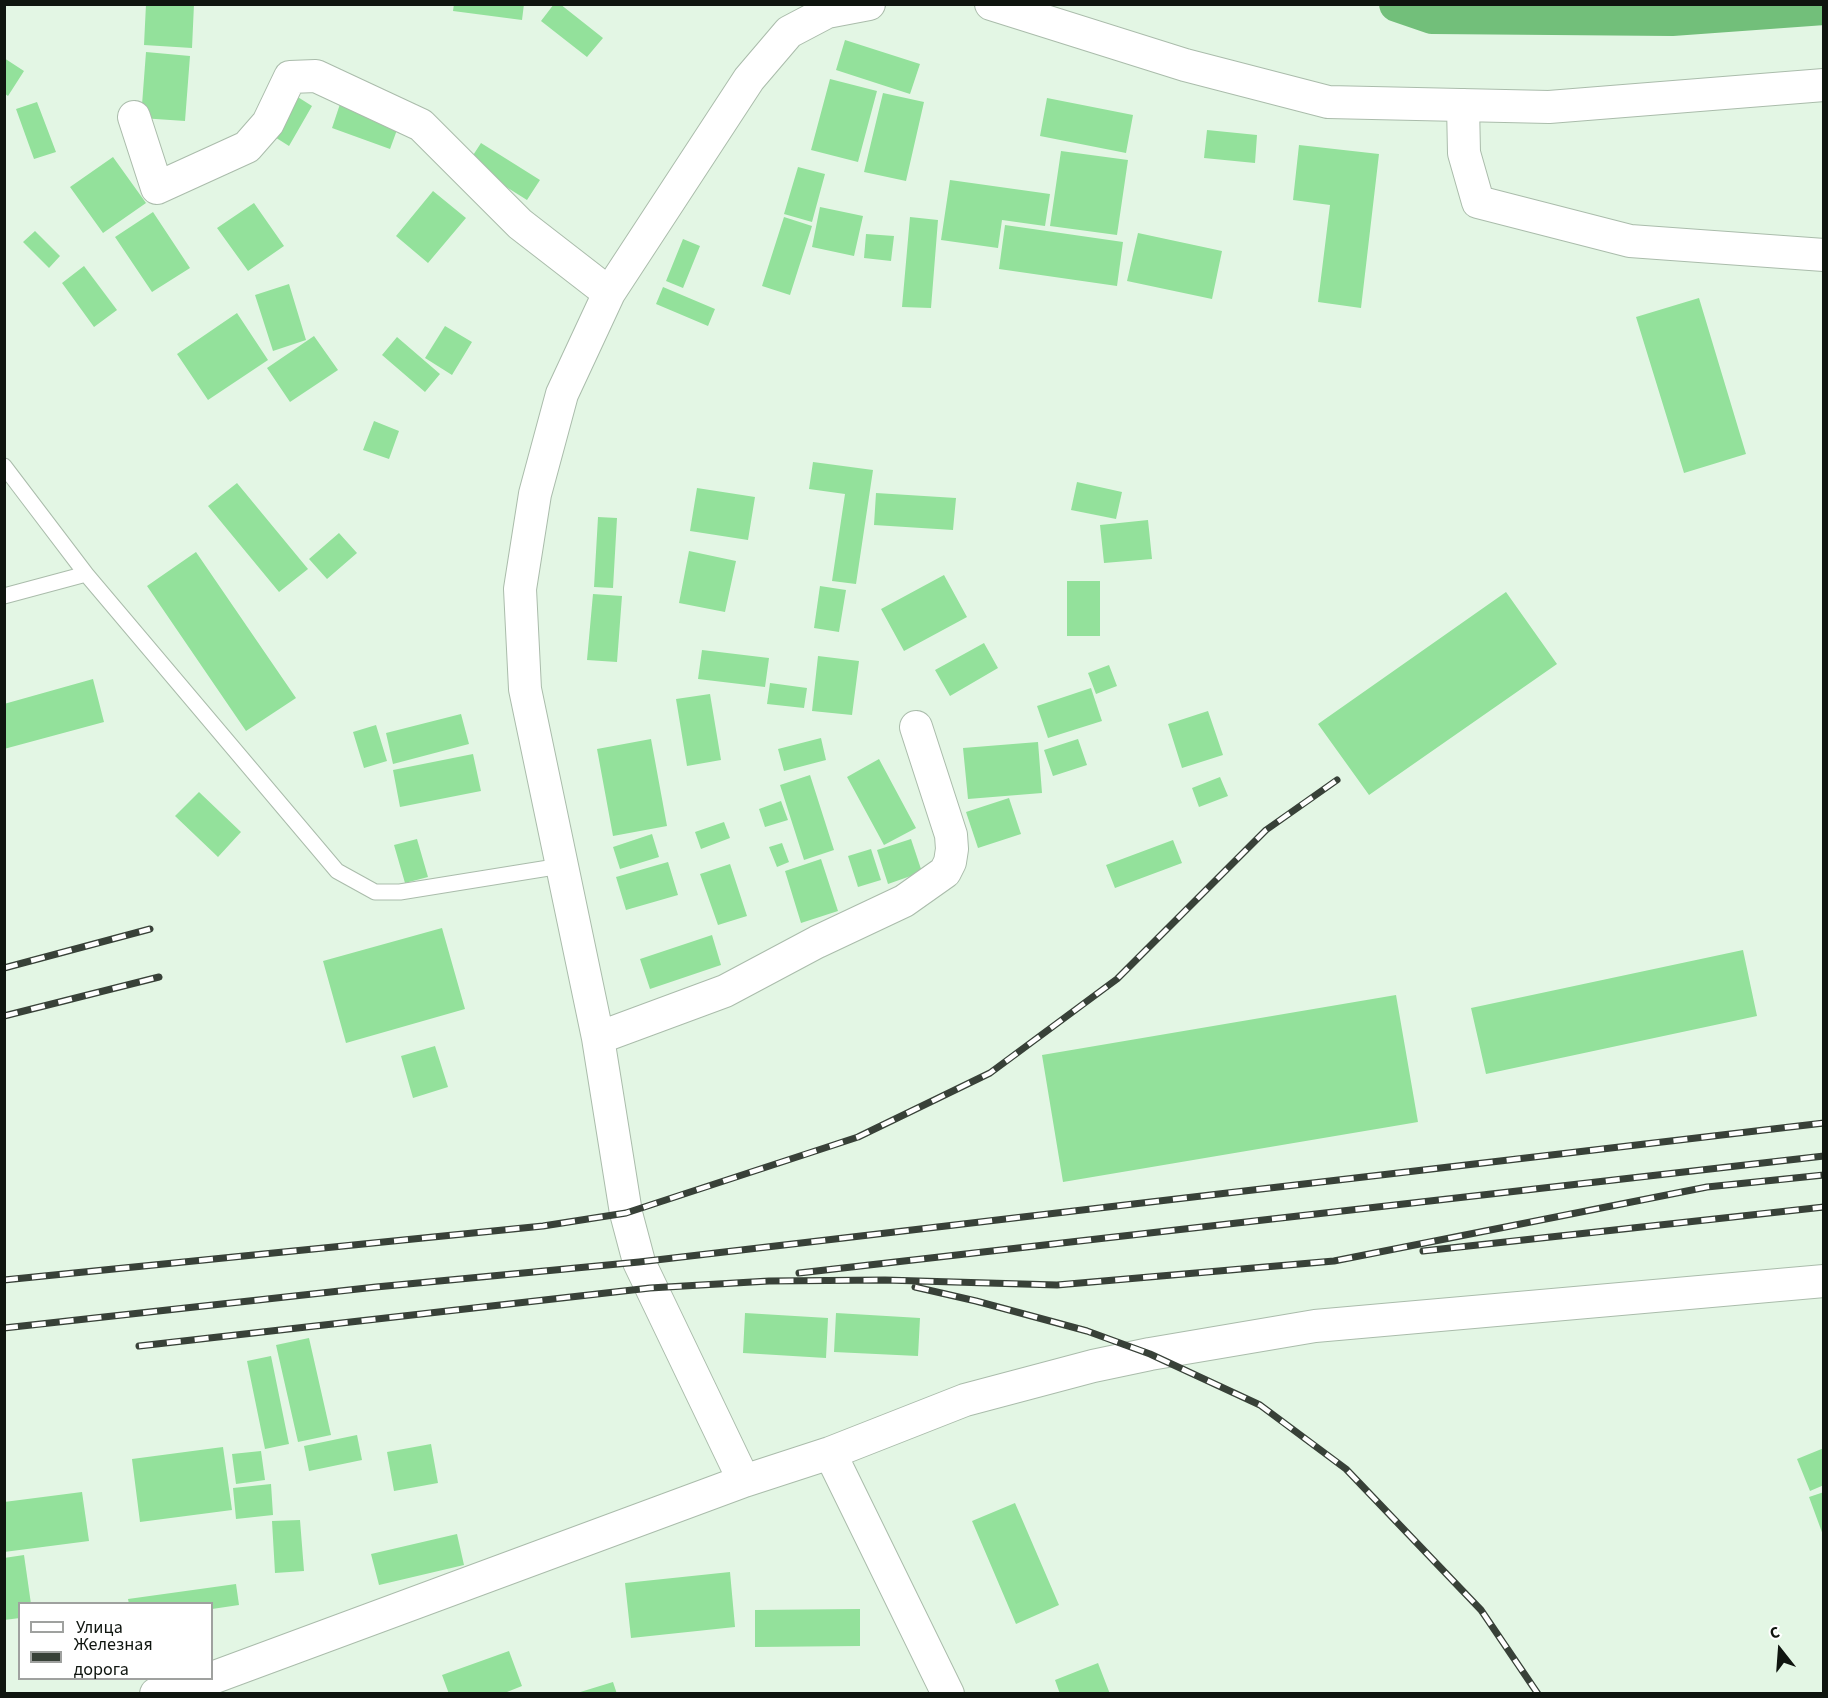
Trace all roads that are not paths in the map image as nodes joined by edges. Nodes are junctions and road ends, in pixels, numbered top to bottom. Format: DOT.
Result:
graph roads {
  1 [pos="868,4"];
  2 [pos="991,4"];
  3 [pos="1824,85"];
  4 [pos="1463,105"];
  5 [pos="134,117"];
  6 [pos="1824,255"];
  7 [pos="609,293"];
  8 [pos="4,466"];
  9 [pos="86,574"];
  10 [pos="4,596"];
  11 [pos="916,727"];
  12 [pos="561,866"];
  13 [pos="598,1038"];
  14 [pos="1824,1281"];
  15 [pos="830,1453"];
  16 [pos="744,1481"];
  17 [pos="213,1677"];
  18 [pos="206,1680"];
  19 [pos="156,1694"];
  20 [pos="948,1694"];
  1 -- 7 [label="street"];
  2 -- 4 [label="street"];
  3 -- 4 [label="street"];
  4 -- 6 [label="street"];
  5 -- 7 [label="street"];
  7 -- 12 [label="street"];
  8 -- 9 [label="lane"];
  9 -- 10 [label="lane"];
  9 -- 12 [label="lane"];
  11 -- 13 [label="street"];
  12 -- 13 [label="street"];
  13 -- 16 [label="street"];
  14 -- 15 [label="street"];
  15 -- 16 [label="street"];
  15 -- 20 [label="street"];
  16 -- 17 [label="street"];
  18 -- 19 [label="street"];
}
